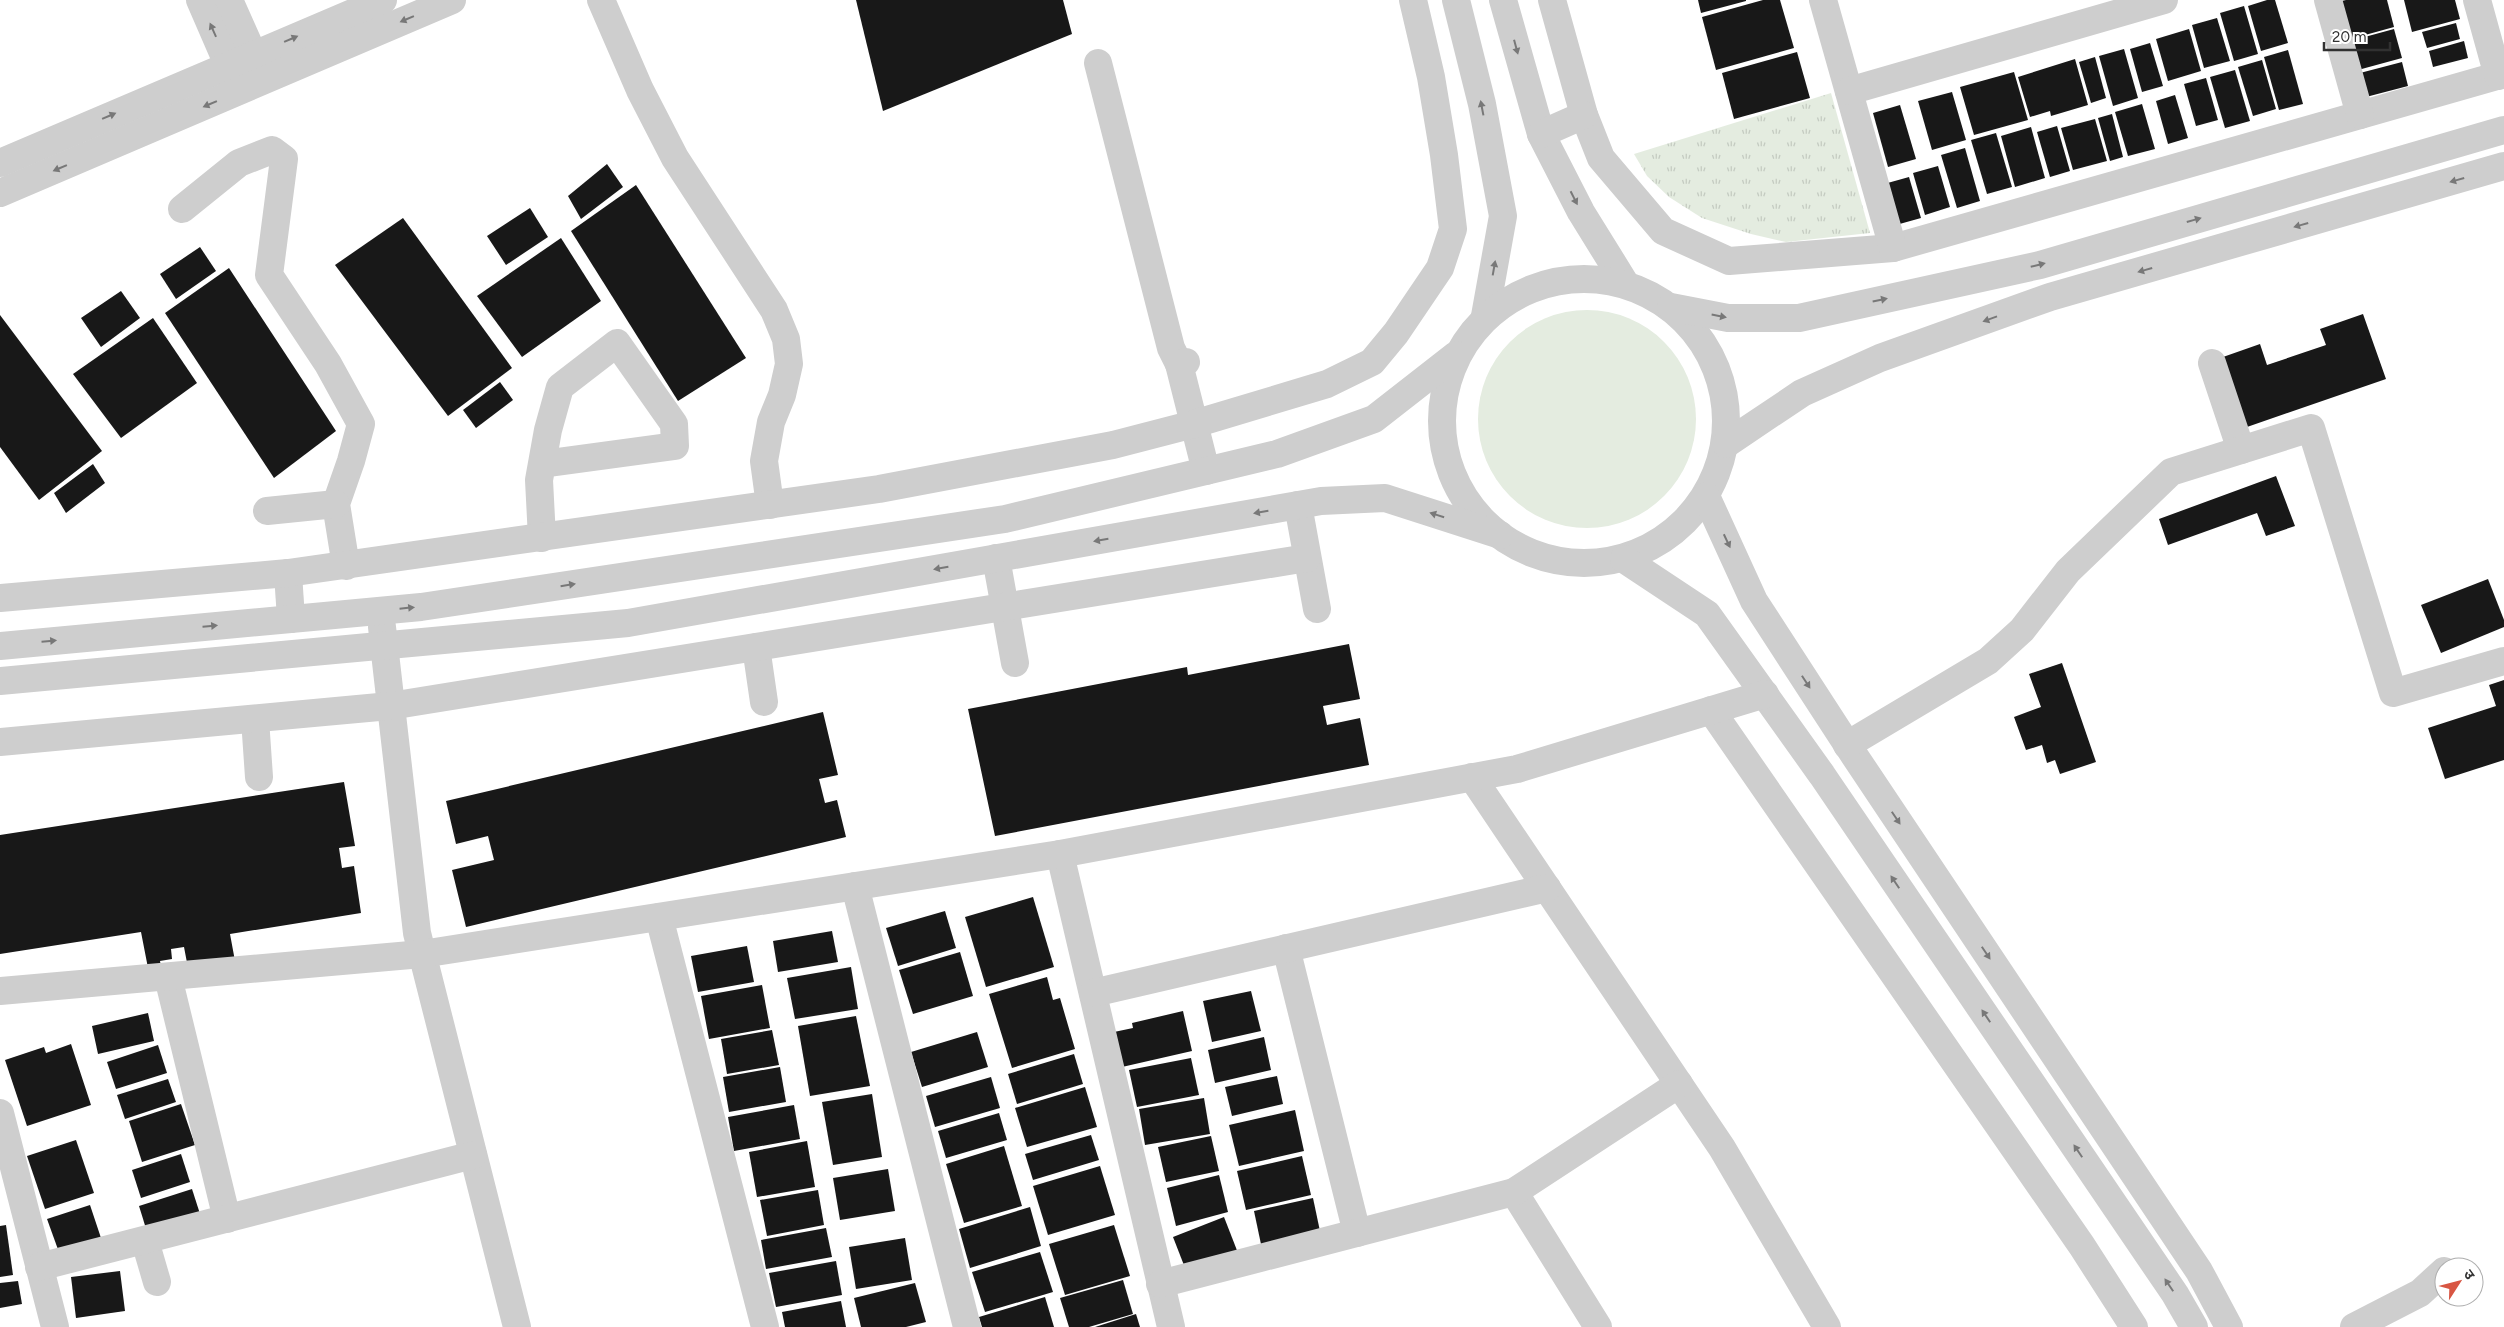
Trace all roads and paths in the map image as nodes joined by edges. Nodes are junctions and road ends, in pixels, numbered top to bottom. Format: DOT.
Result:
graph roads {
  1 [pos="200,0"];
  2 [pos="230,0"];
  3 [pos="383,0"];
  4 [pos="452,0"];
  5 [pos="601,0"];
  6 [pos="1413,0"];
  7 [pos="1456,0"];
  8 [pos="1503,0"];
  9 [pos="1552,0"];
  10 [pos="1823,0"];
  11 [pos="2164,0"];
  12 [pos="2328,0"];
  13 [pos="2477,0"];
  14 [pos="253,55"];
  15 [pos="1098,63"];
  16 [pos="228,66"];
  17 [pos="2501,75"];
  18 [pos="264,80"];
  19 [pos="239,91"];
  20 [pos="1849,92"];
  21 [pos="1584,115"];
  22 [pos="2360,115"];
  23 [pos="2504,130"];
  24 [pos="1541,134"];
  25 [pos="0,163"];
  26 [pos="2504,166"];
  27 [pos="0,193"];
  28 [pos="182,209"];
  29 [pos="1893,248"];
  30 [pos="1625,283"];
  31 [pos="1671,307"];
  32 [pos="1485,316"];
  33 [pos="1456,355"];
  34 [pos="2212,363"];
  35 [pos="1194,424"];
  36 [pos="1726,444"];
  37 [pos="2241,450"];
  38 [pos="542,464"];
  39 [pos="1206,471"];
  40 [pos="1706,496"];
  41 [pos="336,504"];
  42 [pos="770,505"];
  43 [pos="1298,505"];
  44 [pos="267,511"];
  45 [pos="1500,535"];
  46 [pos="542,538"];
  47 [pos="996,558"];
  48 [pos="1308,558"];
  49 [pos="1624,559"];
  50 [pos="346,566"];
  51 [pos="288,573"];
  52 [pos="0,598"];
  53 [pos="1005,606"];
  54 [pos="1317,609"];
  55 [pos="380,611"];
  56 [pos="291,619"];
  57 [pos="0,646"];
  58 [pos="384,646"];
  59 [pos="756,647"];
  60 [pos="2504,661"];
  61 [pos="1016,663"];
  62 [pos="0,681"];
  63 [pos="1765,694"];
  64 [pos="764,702"];
  65 [pos="390,706"];
  66 [pos="1711,710"];
  67 [pos="254,719"];
  68 [pos="0,742"];
  69 [pos="1848,745"];
  70 [pos="259,777"];
  71 [pos="1472,777"];
  72 [pos="1060,854"];
  73 [pos="855,886"];
  74 [pos="1547,888"];
  75 [pos="659,917"];
  76 [pos="1286,948"];
  77 [pos="422,954"];
  78 [pos="168,977"];
  79 [pos="0,991"];
  80 [pos="1092,993"];
  81 [pos="1679,1084"];
  82 [pos="0,1113"];
  83 [pos="473,1155"];
  84 [pos="1514,1192"];
  85 [pos="227,1219"];
  86 [pos="1357,1233"];
  87 [pos="145,1241"];
  88 [pos="39,1267"];
  89 [pos="2434,1280"];
  90 [pos="157,1282"];
  91 [pos="1160,1284"];
  92 [pos="2362,1325"];
  93 [pos="55,1327"];
  94 [pos="517,1327"];
  95 [pos="765,1327"];
  96 [pos="966,1327"];
  97 [pos="1171,1327"];
  98 [pos="1598,1327"];
  99 [pos="1827,1327"];
  100 [pos="2134,1327"];
  101 [pos="2194,1327"];
  102 [pos="2229,1327"];
  16 -- 1 [label="street, one-way"];
  2 -- 14 [label="street"];
  14 -- 3 [label="street, one-way"];
  4 -- 18 [label="street, one-way"];
  5 -- 42 [label="street"];
  6 -- 35 [label="street"];
  32 -- 7 [label="street, one-way"];
  8 -- 24 [label="street, one-way"];
  9 -- 21 [label="street"];
  10 -- 20 [label="street"];
  11 -- 20 [label="street"];
  12 -- 22 [label="street"];
  13 -- 17 [label="street"];
  14 -- 16 [label="street"];
  14 -- 18 [label="street"];
  15 -- 35 [label="street"];
  16 -- 19 [label="street"];
  25 -- 16 [label="street, one-way"];
  17 -- 22 [label="street"];
  18 -- 19 [label="street"];
  19 -- 27 [label="street, one-way"];
  20 -- 29 [label="street"];
  21 -- 24 [label="street"];
  21 -- 29 [label="street"];
  22 -- 29 [label="street"];
  31 -- 23 [label="street, one-way"];
  24 -- 30 [label="street, one-way"];
  26 -- 36 [label="street, one-way"];
  28 -- 41 [label="street"];
  30 -- 31 [label="street"];
  30 -- 32 [label="street"];
  31 -- 36 [label="street"];
  32 -- 33 [label="street"];
  33 -- 39 [label="street"];
  33 -- 45 [label="street"];
  34 -- 37 [label="street"];
  35 -- 39 [label="street"];
  35 -- 42 [label="street"];
  36 -- 40 [label="street"];
  37 -- 60 [label="street"];
  37 -- 69 [label="street"];
  38 -- 38 [label="street"];
  38 -- 46 [label="street"];
  55 -- 39 [label="street, one-way"];
  40 -- 49 [label="street"];
  40 -- 69 [label="street, one-way"];
  41 -- 44 [label="street"];
  41 -- 50 [label="street"];
  42 -- 46 [label="street"];
  45 -- 43 [label="street, one-way"];
  43 -- 47 [label="street, one-way"];
  43 -- 48 [label="street"];
  45 -- 49 [label="street"];
  46 -- 50 [label="street"];
  47 -- 53 [label="street"];
  47 -- 58 [label="street, one-way"];
  48 -- 53 [label="street"];
  48 -- 54 [label="street"];
  49 -- 63 [label="street"];
  50 -- 51 [label="street"];
  51 -- 52 [label="street"];
  51 -- 56 [label="street"];
  53 -- 59 [label="street"];
  53 -- 61 [label="street"];
  55 -- 56 [label="street"];
  55 -- 58 [label="street"];
  57 -- 56 [label="street, one-way"];
  58 -- 62 [label="street"];
  58 -- 65 [label="street"];
  59 -- 64 [label="street"];
  59 -- 65 [label="street"];
  63 -- 66 [label="street"];
  101 -- 63 [label="street, one-way"];
  65 -- 67 [label="street"];
  65 -- 77 [label="street"];
  66 -- 71 [label="street"];
  66 -- 100 [label="street"];
  67 -- 68 [label="street"];
  67 -- 70 [label="street"];
  69 -- 102 [label="street, one-way"];
  71 -- 72 [label="street"];
  71 -- 74 [label="street"];
  72 -- 73 [label="street"];
  72 -- 80 [label="street"];
  73 -- 75 [label="street"];
  73 -- 96 [label="street"];
  74 -- 76 [label="street"];
  74 -- 81 [label="street"];
  75 -- 77 [label="street"];
  75 -- 95 [label="street"];
  76 -- 80 [label="street"];
  76 -- 86 [label="street"];
  77 -- 78 [label="street"];
  77 -- 83 [label="street"];
  78 -- 79 [label="street"];
  78 -- 85 [label="street"];
  80 -- 91 [label="street"];
  81 -- 84 [label="street"];
  81 -- 99 [label="street"];
  82 -- 88 [label="street"];
  83 -- 85 [label="street"];
  83 -- 94 [label="street"];
  84 -- 86 [label="street"];
  84 -- 98 [label="street"];
  85 -- 87 [label="street"];
  86 -- 91 [label="street"];
  87 -- 88 [label="street"];
  87 -- 90 [label="street"];
  88 -- 93 [label="street"];
  89 -- 92 [label="street"];
  91 -- 97 [label="street"];
}
